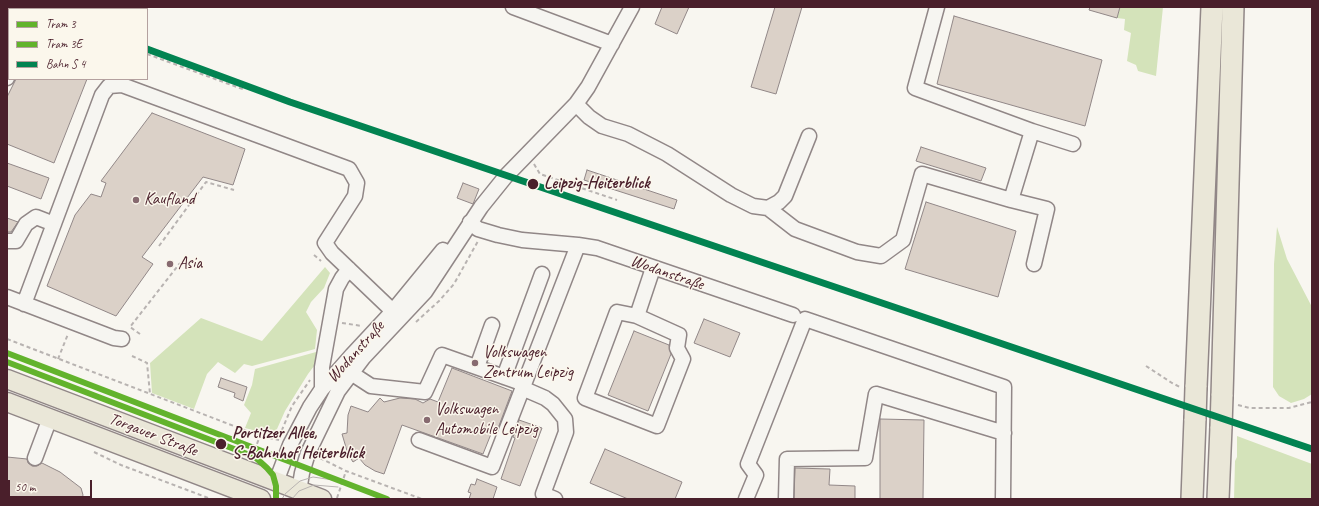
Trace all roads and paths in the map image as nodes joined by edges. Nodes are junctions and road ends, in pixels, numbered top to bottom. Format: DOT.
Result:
graph roads {
  1 [pos="513,7"];
  2 [pos="632,7"];
  3 [pos="937,7"];
  4 [pos="1212,7"];
  5 [pos="1234,7"];
  6 [pos="612,44"];
  7 [pos="148,54"];
  8 [pos="245,90"];
  9 [pos="576,104"];
  10 [pos="1032,131"];
  11 [pos="809,136"];
  12 [pos="1073,144"];
  13 [pos="540,174"];
  14 [pos="234,190"];
  15 [pos="616,200"];
  16 [pos="1011,200"];
  17 [pos="768,208"];
  18 [pos="470,222"];
  19 [pos="54,224"];
  20 [pos="7,240"];
  21 [pos="578,245"];
  22 [pos="159,246"];
  23 [pos="180,263"];
  24 [pos="1034,264"];
  25 [pos="653,268"];
  26 [pos="349,269"];
  27 [pos="542,274"];
  28 [pos="7,297"];
  29 [pos="24,304"];
  30 [pos="397,315"];
  31 [pos="793,315"];
  32 [pos="637,316"];
  33 [pos="72,322"];
  34 [pos="336,323"];
  35 [pos="492,325"];
  36 [pos="377,329"];
  37 [pos="140,334"];
  38 [pos="7,339"];
  39 [pos="122,340"];
  40 [pos="132,356"];
  41 [pos="58,359"];
  42 [pos="1146,366"];
  43 [pos="477,367"];
  44 [pos="351,373"];
  45 [pos="504,377"];
  46 [pos="7,379"];
  47 [pos="523,386"];
  48 [pos="1189,387"];
  49 [pos="322,390"];
  50 [pos="150,394"];
  51 [pos="1229,400"];
  52 [pos="7,402"];
  53 [pos="1312,402"];
  54 [pos="50,418"];
  55 [pos="1004,433"];
  56 [pos="260,436"];
  57 [pos="278,440"];
  58 [pos="419,440"];
  59 [pos="94,452"];
  60 [pos="308,453"];
  61 [pos="35,458"];
  62 [pos="251,460"];
  63 [pos="346,471"];
  64 [pos="276,482"];
  65 [pos="298,495"];
  66 [pos="211,499"];
  67 [pos="261,499"];
  68 [pos="268,499"];
  69 [pos="322,499"];
  70 [pos="336,499"];
  71 [pos="422,499"];
  72 [pos="555,499"];
  73 [pos="746,499"];
  74 [pos="786,499"];
  75 [pos="1003,499"];
  76 [pos="1192,499"];
  77 [pos="1218,499"];
  1 -- 6 [label="street"];
  2 -- 6 [label="street, Wodanstraße"];
  3 -- 10 [label="street"];
  4 -- 48 [label="highway"];
  5 -- 51 [label="highway"];
  6 -- 9 [label="street, Wodanstraße"];
  7 -- 8 [label="path"];
  9 -- 17 [label="street"];
  9 -- 18 [label="street, Wodanstraße"];
  10 -- 12 [label="street"];
  10 -- 16 [label="street"];
  11 -- 17 [label="street"];
  13 -- 15 [label="path"];
  14 -- 22 [label="path"];
  16 -- 17 [label="street"];
  16 -- 24 [label="street"];
  18 -- 21 [label="street, Wodanstraße"];
  18 -- 30 [label="street, Wodanstraße"];
  19 -- 20 [label="street"];
  19 -- 26 [label="street"];
  19 -- 29 [label="street"];
  21 -- 25 [label="street, Wodanstraße"];
  21 -- 47 [label="street"];
  23 -- 37 [label="path"];
  25 -- 31 [label="street, Wodanstraße"];
  25 -- 32 [label="street"];
  26 -- 30 [label="street"];
  26 -- 49 [label="street"];
  27 -- 45 [label="street"];
  28 -- 29 [label="street"];
  29 -- 33 [label="street"];
  30 -- 36 [label="street, Wodanstraße"];
  30 -- 44 [label="street, Wodanstraße"];
  32 -- 32 [label="street"];
  33 -- 39 [label="street"];
  33 -- 41 [label="path"];
  34 -- 36 [label="path"];
  35 -- 43 [label="street"];
  36 -- 49 [label="street, Wodanstraße"];
  38 -- 41 [label="path"];
  40 -- 50 [label="path"];
  41 -- 50 [label="path"];
  42 -- 48 [label="path"];
  43 -- 44 [label="street"];
  43 -- 45 [label="street"];
  44 -- 60 [label="street, Wodanstraße"];
  45 -- 47 [label="street"];
  46 -- 64 [label="main road, Torgauer Straße"];
  47 -- 58 [label="street"];
  47 -- 72 [label="street"];
  48 -- 76 [label="highway, bridge"];
  49 -- 64 [label="street, Wodanstraße"];
  50 -- 56 [label="path"];
  51 -- 53 [label="path"];
  51 -- 77 [label="highway, bridge"];
  52 -- 54 [label="main road, Torgauer Straße"];
  54 -- 61 [label="street"];
  54 -- 67 [label="main road, Torgauer Straße"];
  55 -- 73 [label="street"];
  55 -- 74 [label="street"];
  55 -- 75 [label="street"];
  56 -- 57 [label="path"];
  56 -- 62 [label="path"];
  59 -- 66 [label="path"];
  60 -- 63 [label="path"];
  60 -- 65 [label="street, Wodanstraße"];
  63 -- 70 [label="path"];
  63 -- 71 [label="path"];
  64 -- 65 [label="main road, Torgauer Straße"];
  64 -- 68 [label="main road, Wodanstraße"];
  65 -- 69 [label="main road, Torgauer Straße"];
}
